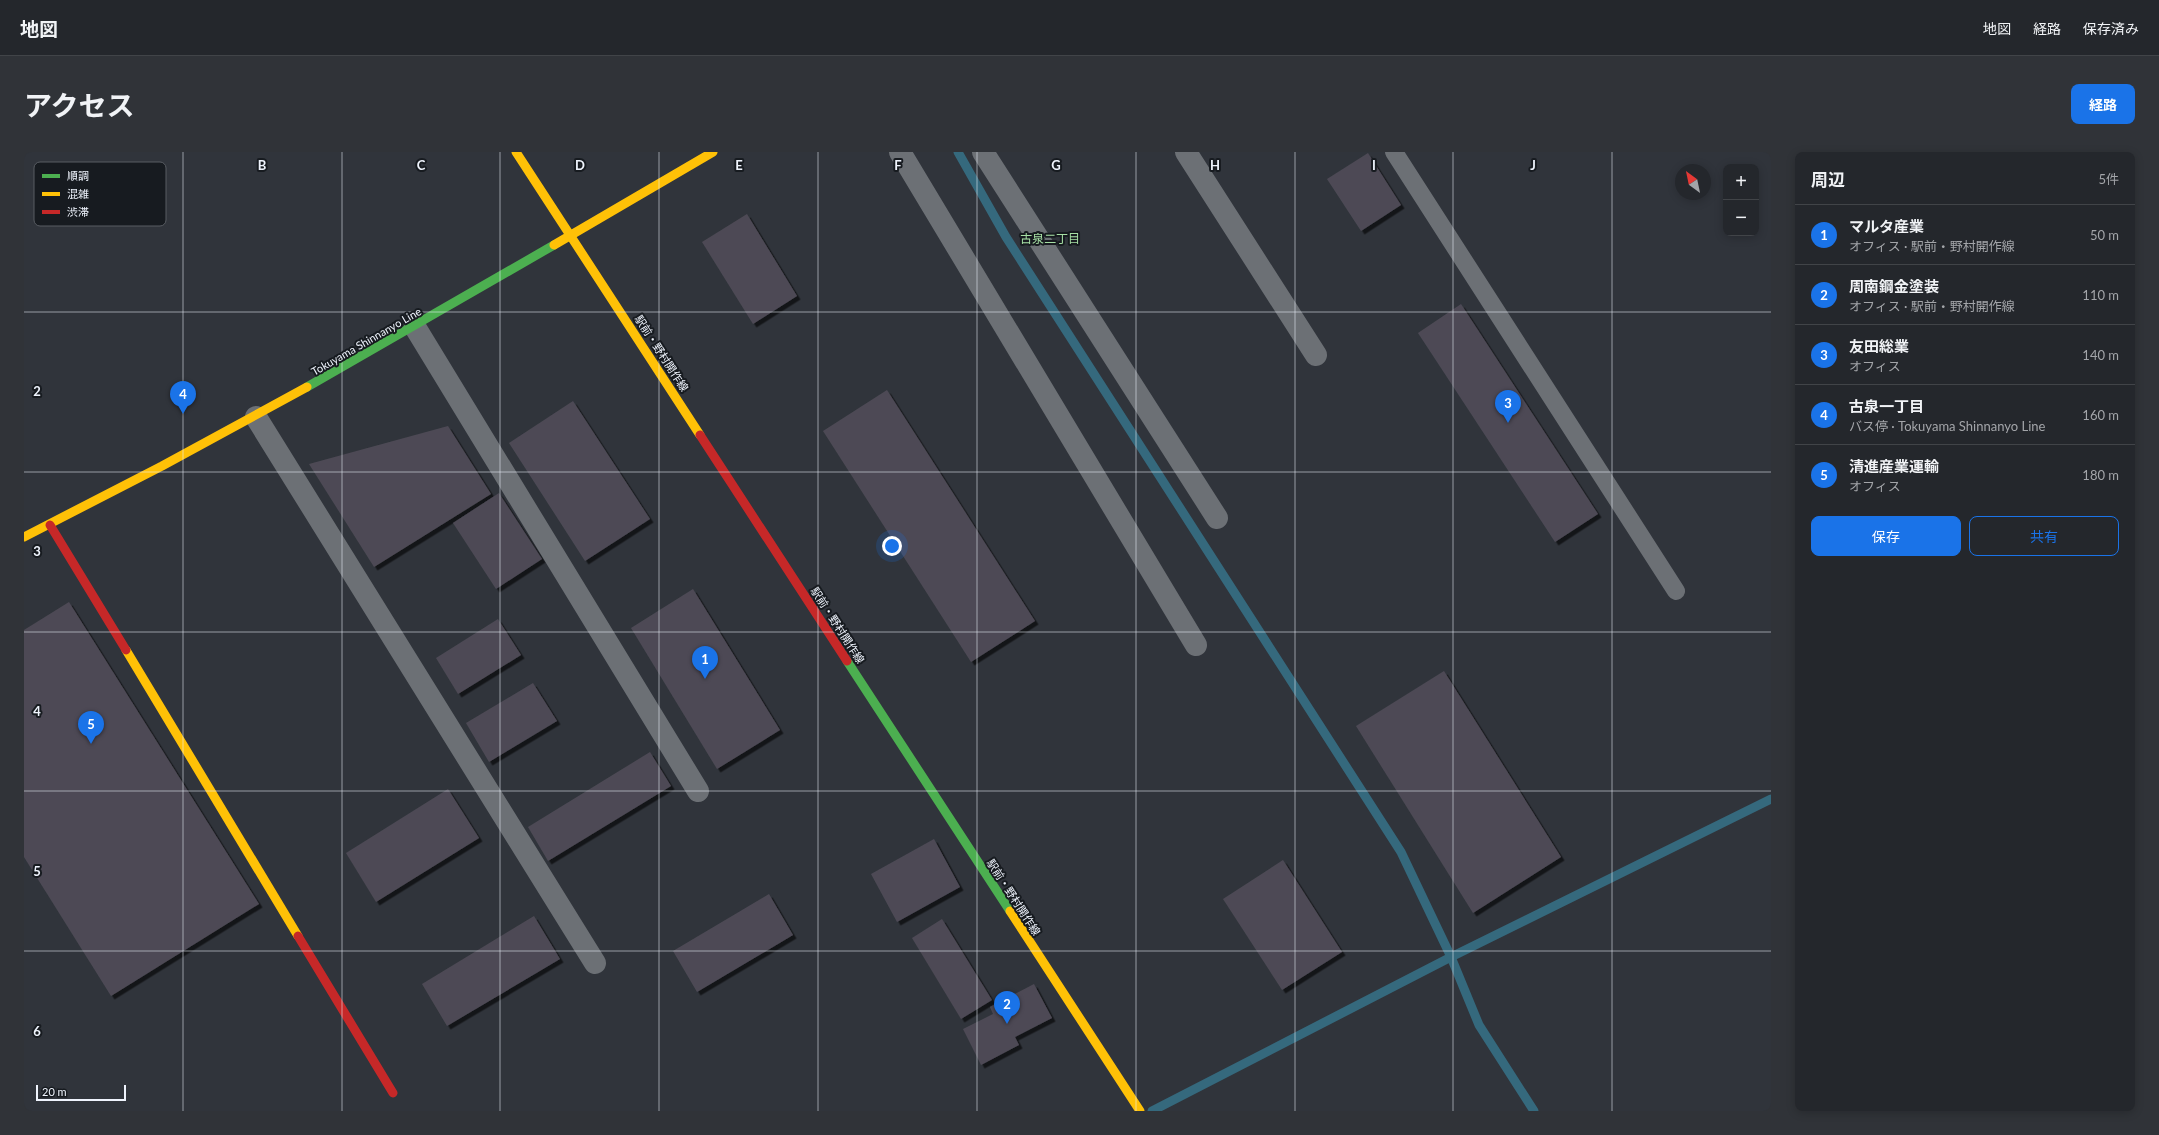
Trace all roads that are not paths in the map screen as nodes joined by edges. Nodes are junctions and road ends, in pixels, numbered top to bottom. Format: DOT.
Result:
graph roads {
  1 [pos="516,152"];
  2 [pos="713,152"];
  3 [pos="900,152"];
  4 [pos="983,152"];
  5 [pos="1186,152"];
  6 [pos="1394,152"];
  7 [pos="570,234"];
  8 [pos="415,327"];
  9 [pos="1316,355"];
  10 [pos="256,417"];
  11 [pos="1217,518"];
  12 [pos="50,525"];
  13 [pos="24,537"];
  14 [pos="1676,591"];
  15 [pos="1196,645"];
  16 [pos="698,791"];
  17 [pos="595,963"];
  18 [pos="393,1093"];
  19 [pos="1140,1111"];
  1 -- 7 [label="street, 駅前・野村開作線"];
  2 -- 7 [label="street, Tokuyama Shinnanyo Line"];
  3 -- 15 [label="street"];
  4 -- 11 [label="street"];
  5 -- 9 [label="street"];
  6 -- 14 [label="lane"];
  7 -- 8 [label="street, Tokuyama Shinnanyo Line"];
  7 -- 19 [label="street, 駅前・野村開作線"];
  8 -- 10 [label="street, Tokuyama Shinnanyo Line"];
  8 -- 16 [label="street"];
  10 -- 12 [label="street, Tokuyama Shinnanyo Line"];
  10 -- 17 [label="street"];
  12 -- 13 [label="street, Tokuyama Shinnanyo Line"];
  12 -- 18 [label="street"];
}
